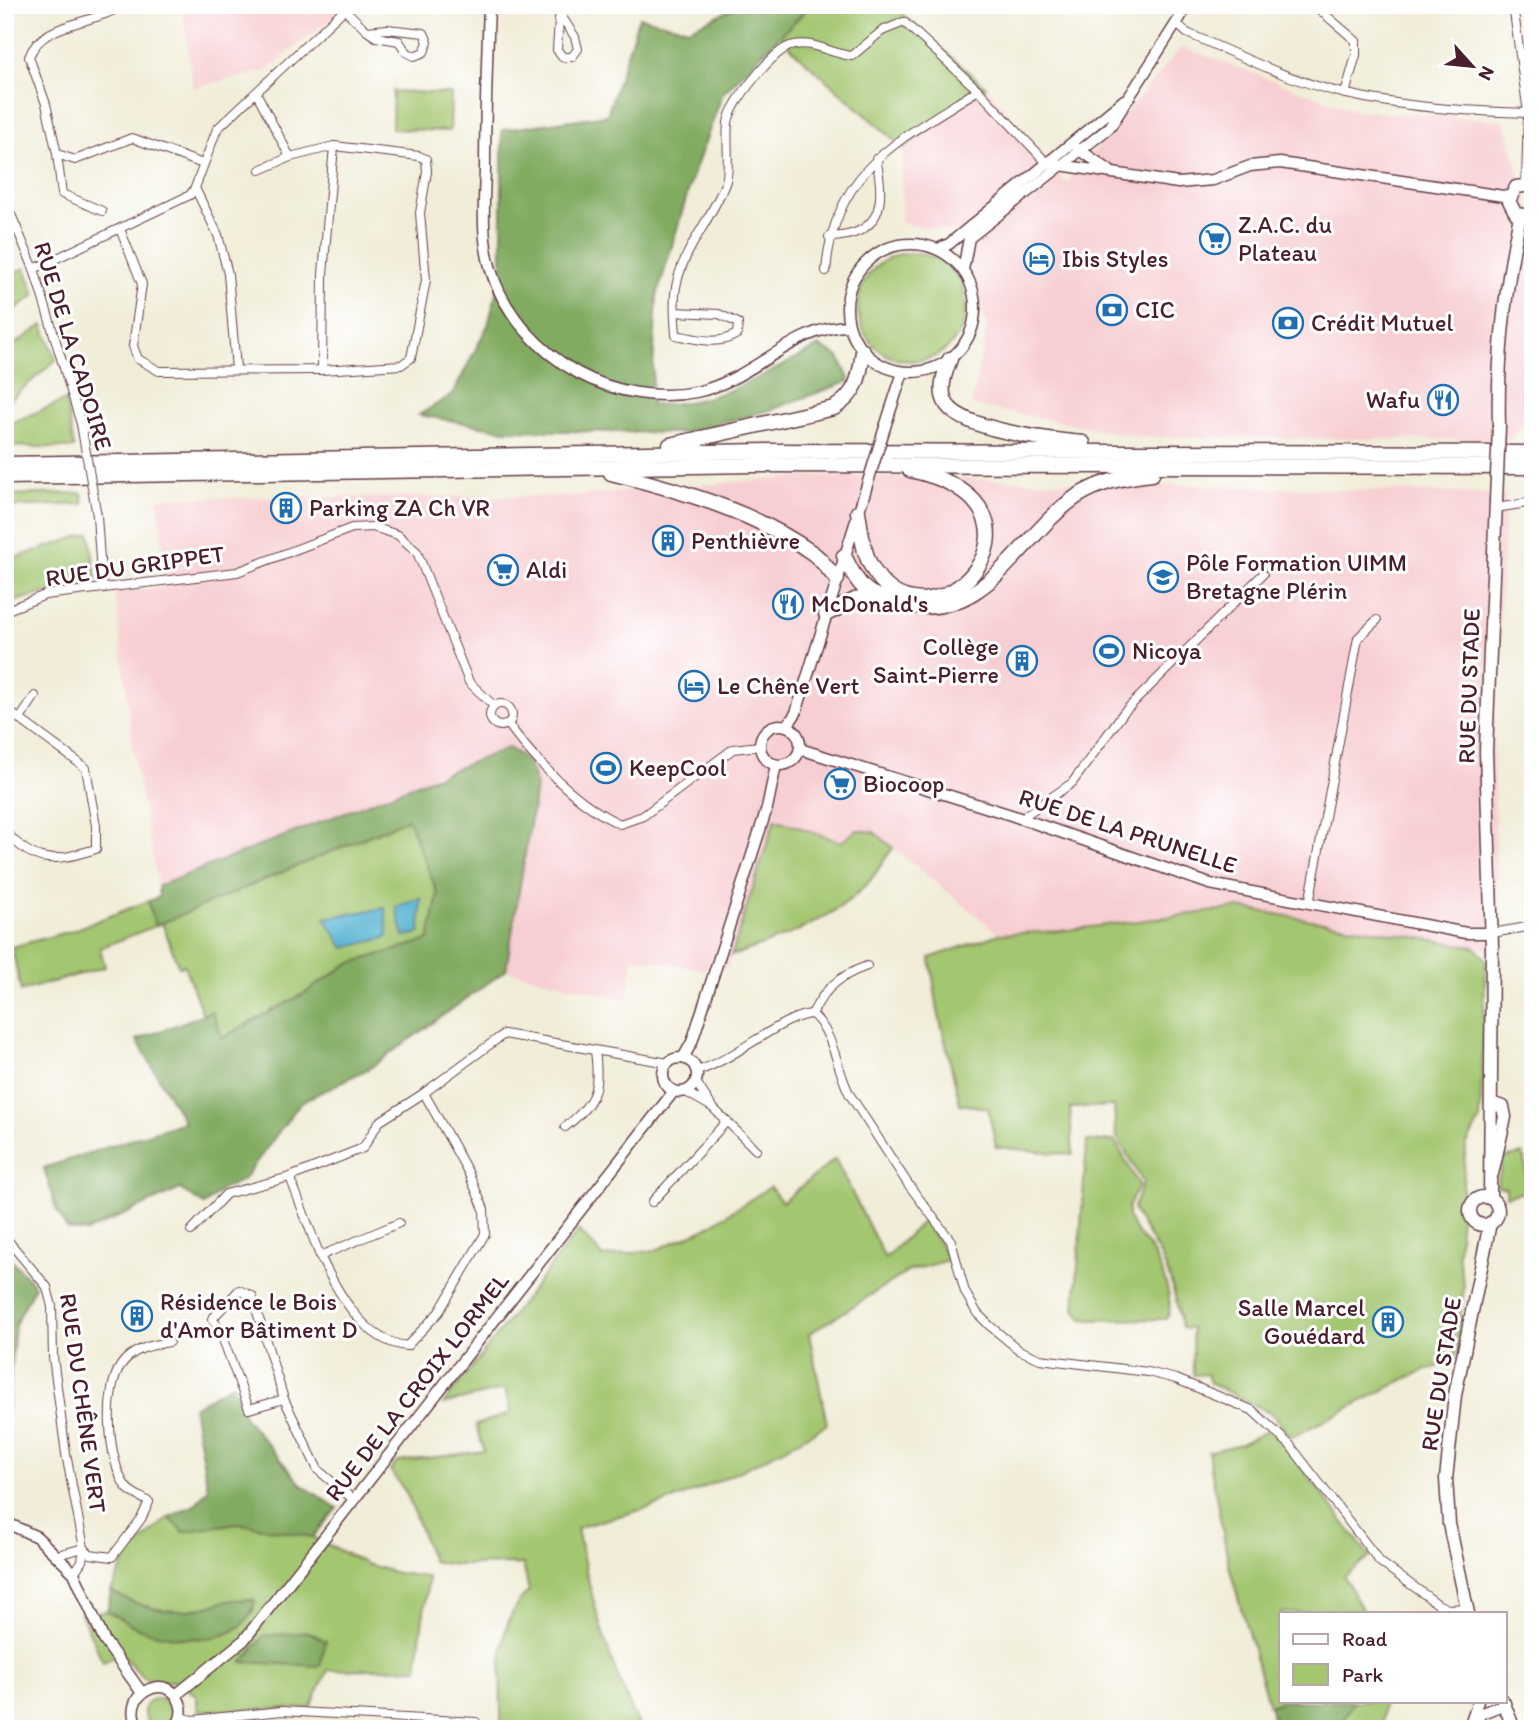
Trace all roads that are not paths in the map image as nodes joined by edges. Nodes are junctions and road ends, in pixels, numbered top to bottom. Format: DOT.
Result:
graph roads {
  1 [pos="122,5"];
  2 [pos="489,5"];
  3 [pos="1188,5"];
  4 [pos="1314,5"];
  5 [pos="1513,5"];
  6 [pos="347,8"];
  7 [pos="560,9"];
  8 [pos="1177,24"];
  9 [pos="367,31"];
  10 [pos="1139,85"];
  11 [pos="978,90"];
  12 [pos="257,94"];
  13 [pos="1345,94"];
  14 [pos="1528,113"];
  15 [pos="334,146"];
  16 [pos="1076,148"];
  17 [pos="57,154"];
  18 [pos="290,157"];
  19 [pos="876,159"];
  20 [pos="1047,163"];
  21 [pos="203,164"];
  22 [pos="1061,166"];
  23 [pos="260,170"];
  24 [pos="1118,173"];
  25 [pos="1530,184"];
  26 [pos="195,188"];
  27 [pos="1510,197"];
  28 [pos="5,200"];
  29 [pos="1005,208"];
  30 [pos="102,211"];
  31 [pos="1527,216"];
  32 [pos="17,228"];
  33 [pos="120,229"];
  34 [pos="5,233"];
  35 [pos="829,237"];
  36 [pos="938,249"];
  37 [pos="34,269"];
  38 [pos="963,270"];
  39 [pos="827,271"];
  40 [pos="675,312"];
  41 [pos="849,326"];
  42 [pos="863,351"];
  43 [pos="950,359"];
  44 [pos="236,369"];
  45 [pos="321,370"];
  46 [pos="903,372"];
  47 [pos="1114,451"];
  48 [pos="599,453"];
  49 [pos="1533,453"];
  50 [pos="515,462"];
  51 [pos="5,464"];
  52 [pos="896,464"];
  53 [pos="1216,466"];
  54 [pos="589,467"];
  55 [pos="1533,467"];
  56 [pos="5,477"];
  57 [pos="1533,502"];
  58 [pos="1496,504"];
  59 [pos="861,505"];
  60 [pos="844,556"];
  61 [pos="1263,575"];
  62 [pos="837,579"];
  63 [pos="102,588"];
  64 [pos="874,597"];
  65 [pos="5,611"];
  66 [pos="826,614"];
  67 [pos="1377,620"];
  68 [pos="36,696"];
  69 [pos="494,706"];
  70 [pos="5,712"];
  71 [pos="20,719"];
  72 [pos="508,724"];
  73 [pos="787,726"];
  74 [pos="755,747"];
  75 [pos="800,749"];
  76 [pos="776,765"];
  77 [pos="1024,819"];
  78 [pos="5,831"];
  79 [pos="1309,904"];
  80 [pos="1533,926"];
  81 [pos="1492,933"];
  82 [pos="867,966"];
  83 [pos="812,1014"];
  84 [pos="595,1051"];
  85 [pos="683,1058"];
  86 [pos="668,1063"];
  87 [pos="696,1076"];
  88 [pos="679,1091"];
  89 [pos="424,1093"];
  90 [pos="1497,1105"];
  91 [pos="712,1107"];
  92 [pos="727,1121"];
  93 [pos="565,1127"];
  94 [pos="756,1150"];
  95 [pos="1489,1159"];
  96 [pos="290,1177"];
  97 [pos="1490,1181"];
  98 [pos="1483,1199"];
  99 [pos="652,1202"];
  100 [pos="400,1223"];
  101 [pos="1484,1223"];
  102 [pos="191,1231"];
  103 [pos="5,1237"];
  104 [pos="320,1255"];
  105 [pos="169,1342"];
  106 [pos="284,1399"];
  107 [pos="354,1500"];
  108 [pos="5,1522"];
  109 [pos="84,1548"];
  110 [pos="57,1555"];
  111 [pos="74,1573"];
  112 [pos="1468,1610"];
  113 [pos="142,1693"];
  114 [pos="176,1695"];
  115 [pos="1478,1702"];
  116 [pos="1504,1703"];
  117 [pos="185,1718"];
  118 [pos="476,1722"];
  119 [pos="137,1728"];
  120 [pos="174,1729"];
  121 [pos="187,1729"];
  122 [pos="1469,1729"];
  123 [pos="1514,1729"];
  1 -- 17 [label="street"];
  2 -- 41 [label="street"];
  3 -- 8 [label="street"];
  4 -- 13 [label="street"];
  5 -- 14 [label="street"];
  6 -- 9 [label="street"];
  6 -- 12 [label="street"];
  7 -- 7 [label="street"];
  8 -- 10 [label="street"];
  8 -- 13 [label="street"];
  9 -- 9 [label="street"];
  10 -- 16 [label="street"];
  10 -- 16 [label="street"];
  11 -- 19 [label="street"];
  11 -- 20 [label="street"];
  11 -- 40 [label="street"];
  12 -- 18 [label="street"];
  12 -- 21 [label="street"];
  13 -- 14 [label="street"];
  14 -- 25 [label="street"];
  15 -- 18 [label="street"];
  15 -- 45 [label="street"];
  15 -- 45 [label="street"];
  16 -- 20 [label="street"];
  16 -- 22 [label="street"];
  16 -- 24 [label="street"];
  17 -- 21 [label="street"];
  17 -- 30 [label="street"];
  18 -- 23 [label="street"];
  19 -- 35 [label="street"];
  19 -- 35 [label="street"];
  20 -- 22 [label="street"];
  20 -- 29 [label="street"];
  20 -- 36 [label="street"];
  21 -- 26 [label="street"];
  22 -- 24 [label="street"];
  22 -- 29 [label="street"];
  24 -- 27 [label="street"];
  25 -- 27 [label="main road"];
  26 -- 33 [label="street"];
  26 -- 44 [label="street"];
  27 -- 31 [label="main road"];
  28 -- 32 [label="street, RUE DE LA CADOIRE"];
  29 -- 38 [label="street"];
  31 -- 58 [label="main road, RUE DU STADE, bridge"];
  32 -- 34 [label="street"];
  32 -- 37 [label="street, RUE DE LA CADOIRE"];
  33 -- 37 [label="street"];
  33 -- 44 [label="street"];
  35 -- 39 [label="street"];
  36 -- 38 [label="street"];
  36 -- 41 [label="street"];
  37 -- 63 [label="street, RUE DE LA CADOIRE, bridge"];
  38 -- 43 [label="street"];
  40 -- 40 [label="street"];
  41 -- 42 [label="street"];
  42 -- 46 [label="street"];
  42 -- 48 [label="highway"];
  43 -- 46 [label="street"];
  43 -- 47 [label="highway"];
  44 -- 45 [label="street"];
  46 -- 59 [label="street, bridge"];
  47 -- 48 [label="highway"];
  47 -- 49 [label="highway"];
  48 -- 50 [label="highway"];
  50 -- 51 [label="highway"];
  50 -- 54 [label="highway"];
  50 -- 56 [label="highway"];
  52 -- 53 [label="highway"];
  52 -- 54 [label="highway"];
  52 -- 59 [label="highway"];
  53 -- 55 [label="highway"];
  53 -- 64 [label="highway"];
  54 -- 62 [label="highway"];
  57 -- 58 [label="street"];
  58 -- 81 [label="main road, RUE DU STADE"];
  59 -- 60 [label="street"];
  60 -- 62 [label="street"];
  60 -- 64 [label="highway"];
  61 -- 77 [label="street"];
  62 -- 66 [label="street"];
  63 -- 65 [label="street, RUE DU GRIPPET"];
  63 -- 69 [label="street, RUE DU GRIPPET"];
  64 -- 66 [label="highway"];
  66 -- 73 [label="street"];
  67 -- 79 [label="street"];
  68 -- 71 [label="street"];
  69 -- 72 [label="street"];
  69 -- 72 [label="street"];
  70 -- 71 [label="street"];
  71 -- 78 [label="street"];
  72 -- 74 [label="street"];
  73 -- 74 [label="street"];
  73 -- 75 [label="street"];
  74 -- 76 [label="street"];
  75 -- 76 [label="street"];
  75 -- 77 [label="street, RUE DE LA PRUNELLE"];
  76 -- 85 [label="street"];
  77 -- 79 [label="street, RUE DE LA PRUNELLE"];
  79 -- 81 [label="street, RUE DE LA PRUNELLE"];
  80 -- 81 [label="street"];
  81 -- 90 [label="main road, RUE DU STADE"];
  82 -- 83 [label="street"];
  83 -- 87 [label="street"];
  83 -- 112 [label="street"];
  84 -- 86 [label="street"];
  84 -- 89 [label="street"];
  84 -- 93 [label="street"];
  85 -- 86 [label="street"];
  85 -- 87 [label="street"];
  86 -- 88 [label="street"];
  87 -- 88 [label="street"];
  87 -- 91 [label="street"];
  88 -- 91 [label="street"];
  88 -- 107 [label="street, RUE DE LA CROIX LORMEL"];
  89 -- 96 [label="street"];
  89 -- 104 [label="street"];
  90 -- 95 [label="main road, RUE DU STADE"];
  90 -- 97 [label="main road"];
  91 -- 92 [label="street"];
  92 -- 94 [label="street"];
  92 -- 99 [label="street"];
  95 -- 97 [label="main road, RUE DU STADE"];
  95 -- 98 [label="main road, RUE DU STADE"];
  96 -- 102 [label="street"];
  96 -- 104 [label="street"];
  97 -- 98 [label="main road, RUE DU STADE"];
  98 -- 101 [label="main road, RUE DU STADE"];
  98 -- 101 [label="main road, RUE DU STADE"];
  100 -- 104 [label="street"];
  101 -- 112 [label="main road, RUE DU STADE"];
  103 -- 109 [label="street, RUE DU CHÊNE VERT"];
  105 -- 109 [label="street"];
  106 -- 106 [label="street"];
  106 -- 107 [label="street"];
  107 -- 114 [label="street, RUE DE LA CROIX LORMEL"];
  108 -- 110 [label="street"];
  109 -- 110 [label="street, RUE DU CHÊNE VERT"];
  109 -- 111 [label="street, RUE DU CHÊNE VERT"];
  110 -- 111 [label="street"];
  111 -- 113 [label="street"];
  113 -- 114 [label="street"];
  113 -- 119 [label="street"];
  114 -- 117 [label="street"];
  115 -- 122 [label="street"];
  116 -- 122 [label="street"];
  116 -- 123 [label="main road"];
  117 -- 118 [label="street"];
  117 -- 120 [label="street"];
  117 -- 121 [label="street"];
}
